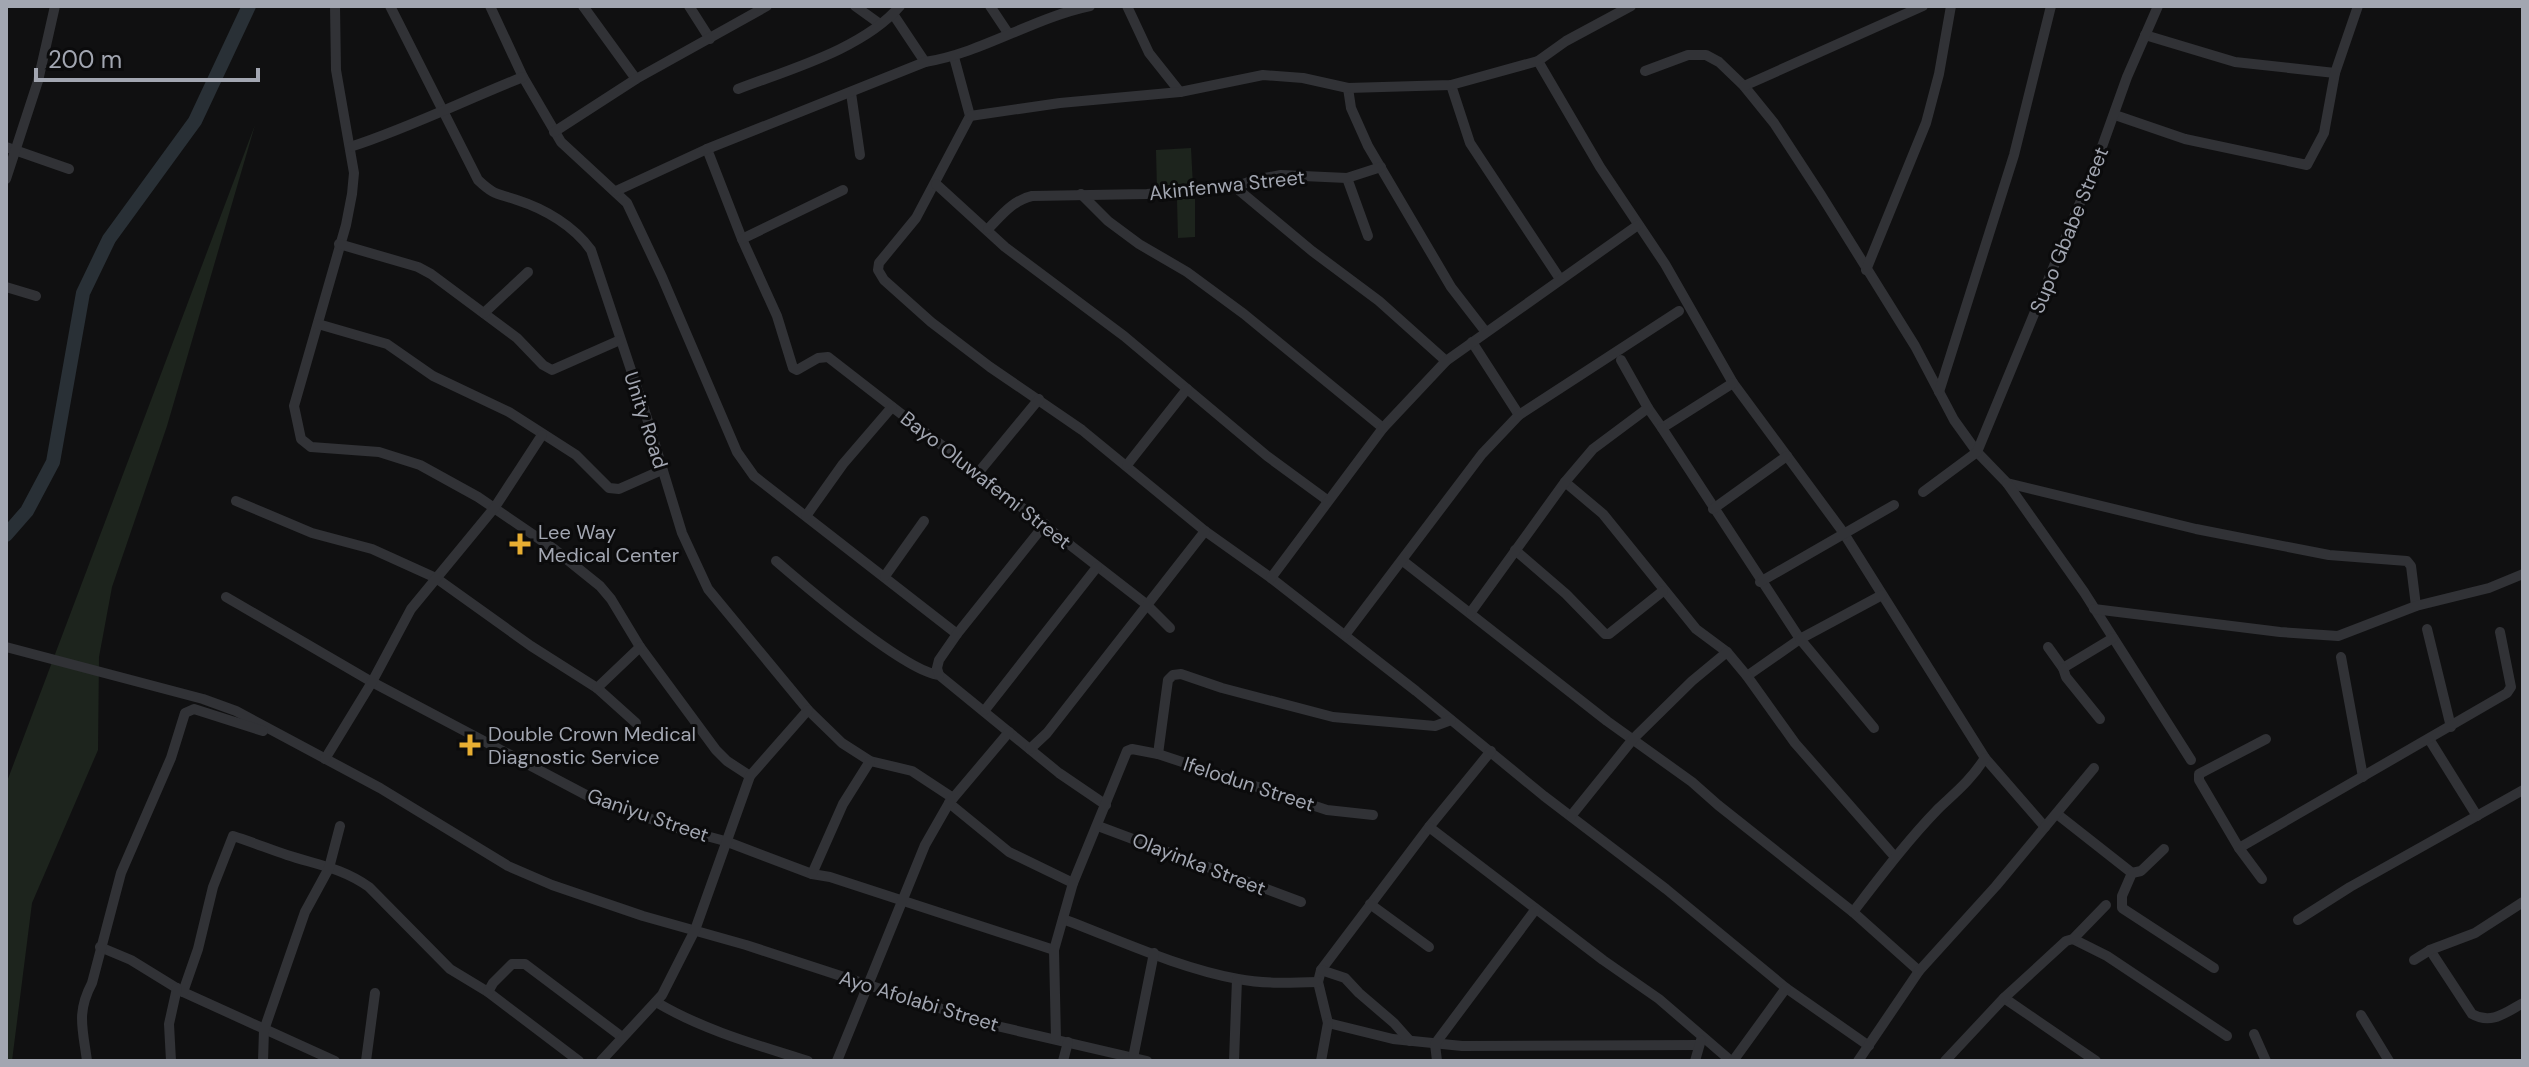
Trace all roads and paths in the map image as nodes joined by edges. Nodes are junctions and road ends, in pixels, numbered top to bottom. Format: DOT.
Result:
graph roads {
  1 [pos="55,6"];
  2 [pos="335,6"];
  3 [pos="390,6"];
  4 [pos="490,6"];
  5 [pos="583,6"];
  6 [pos="689,6"];
  7 [pos="767,6"];
  8 [pos="855,6"];
  9 [pos="990,6"];
  10 [pos="1090,6"];
  11 [pos="1127,6"];
  12 [pos="1631,6"];
  13 [pos="1923,6"];
  14 [pos="1951,6"];
  15 [pos="2158,6"];
  16 [pos="2358,6"];
  17 [pos="2047,7"];
  18 [pos="896,10"];
  19 [pos="880,24"];
  20 [pos="1008,33"];
  21 [pos="2145,35"];
  22 [pos="710,39"];
  23 [pos="954,57"];
  24 [pos="1538,61"];
  25 [pos="925,62"];
  26 [pos="1645,71"];
  27 [pos="2335,73"];
  28 [pos="523,77"];
  29 [pos="636,79"];
  30 [pos="1451,85"];
  31 [pos="1744,86"];
  32 [pos="1348,88"];
  33 [pos="738,89"];
  34 [pos="1180,92"];
  35 [pos="851,93"];
  36 [pos="442,110"];
  37 [pos="2115,115"];
  38 [pos="970,116"];
  39 [pos="554,132"];
  40 [pos="350,147"];
  41 [pos="11,149"];
  42 [pos="707,149"];
  43 [pos="860,155"];
  44 [pos="1381,167"];
  45 [pos="69,169"];
  46 [pos="1347,178"];
  47 [pos="6,179"];
  48 [pos="936,184"];
  49 [pos="1235,187"];
  50 [pos="843,190"];
  51 [pos="616,191"];
  52 [pos="1081,194"];
  53 [pos="1638,225"];
  54 [pos="988,229"];
  55 [pos="1368,236"];
  56 [pos="742,239"];
  57 [pos="339,244"];
  58 [pos="1866,270"];
  59 [pos="528,272"];
  60 [pos="1560,279"];
  61 [pos="6,287"];
  62 [pos="36,296"];
  63 [pos="1679,311"];
  64 [pos="484,313"];
  65 [pos="318,324"];
  66 [pos="1485,331"];
  67 [pos="620,340"];
  68 [pos="1472,342"];
  69 [pos="1621,360"];
  70 [pos="1446,361"];
  71 [pos="1733,383"];
  72 [pos="1187,389"];
  73 [pos="1939,392"];
  74 [pos="1039,399"];
  75 [pos="892,407"];
  76 [pos="1648,408"];
  77 [pos="1519,415"];
  78 [pos="1383,428"];
  79 [pos="1662,428"];
  80 [pos="542,435"];
  81 [pos="1977,452"];
  82 [pos="1787,456"];
  83 [pos="1127,465"];
  84 [pos="662,470"];
  85 [pos="978,473"];
  86 [pos="1565,482"];
  87 [pos="2007,483"];
  88 [pos="1923,492"];
  89 [pos="1327,500"];
  90 [pos="236,501"];
  91 [pos="1894,505"];
  92 [pos="495,507"];
  93 [pos="1713,509"];
  94 [pos="806,516"];
  95 [pos="924,521"];
  96 [pos="1045,524"];
  97 [pos="1205,531"];
  98 [pos="1843,532"];
  99 [pos="1515,550"];
  100 [pos="776,561"];
  101 [pos="1403,561"];
  102 [pos="1097,567"];
  103 [pos="2523,574"];
  104 [pos="885,576"];
  105 [pos="436,578"];
  106 [pos="1271,578"];
  107 [pos="1760,582"];
  108 [pos="1663,591"];
  109 [pos="1882,595"];
  110 [pos="226,597"];
  111 [pos="1146,604"];
  112 [pos="2416,606"];
  113 [pos="2094,609"];
  114 [pos="1471,612"];
  115 [pos="1170,628"];
  116 [pos="2427,629"];
  117 [pos="2500,632"];
  118 [pos="957,634"];
  119 [pos="1345,635"];
  120 [pos="2113,638"];
  121 [pos="1800,639"];
  122 [pos="6,647"];
  123 [pos="640,647"];
  124 [pos="2048,647"];
  125 [pos="1727,652"];
  126 [pos="2341,657"];
  127 [pos="2063,668"];
  128 [pos="939,675"];
  129 [pos="1747,676"];
  130 [pos="372,682"];
  131 [pos="597,688"];
  132 [pos="808,710"];
  133 [pos="985,710"];
  134 [pos="2100,719"];
  135 [pos="1451,720"];
  136 [pos="636,723"];
  137 [pos="2451,727"];
  138 [pos="1874,728"];
  139 [pos="1009,732"];
  140 [pos="1633,739"];
  141 [pos="2266,739"];
  142 [pos="2429,739"];
  143 [pos="292,742"];
  144 [pos="1030,749"];
  145 [pos="1491,751"];
  146 [pos="1158,754"];
  147 [pos="1985,758"];
  148 [pos="325,759"];
  149 [pos="2191,760"];
  150 [pos="870,761"];
  151 [pos="2094,768"];
  152 [pos="750,776"];
  153 [pos="2363,777"];
  154 [pos="2523,790"];
  155 [pos="951,801"];
  156 [pos="1106,805"];
  157 [pos="2057,814"];
  158 [pos="1373,815"];
  159 [pos="1571,816"];
  160 [pos="2477,816"];
  161 [pos="340,826"];
  162 [pos="1098,826"];
  163 [pos="1429,827"];
  164 [pos="2045,827"];
  165 [pos="725,841"];
  166 [pos="2239,848"];
  167 [pos="2164,849"];
  168 [pos="1895,857"];
  169 [pos="329,868"];
  170 [pos="2132,873"];
  171 [pos="812,874"];
  172 [pos="2262,879"];
  173 [pos="1073,883"];
  174 [pos="902,901"];
  175 [pos="1301,902"];
  176 [pos="2523,902"];
  177 [pos="1370,904"];
  178 [pos="2106,905"];
  179 [pos="1535,910"];
  180 [pos="1853,912"];
  181 [pos="1063,919"];
  182 [pos="2298,920"];
  183 [pos="695,930"];
  184 [pos="2073,939"];
  185 [pos="100,947"];
  186 [pos="1429,947"];
  187 [pos="1054,950"];
  188 [pos="2430,950"];
  189 [pos="1154,953"];
  190 [pos="2414,960"];
  191 [pos="2214,968"];
  192 [pos="1321,970"];
  193 [pos="1919,971"];
  194 [pos="1237,979"];
  195 [pos="1318,982"];
  196 [pos="867,985"];
  197 [pos="1786,988"];
  198 [pos="180,990"];
  199 [pos="488,992"];
  200 [pos="375,993"];
  201 [pos="2004,998"];
  202 [pos="656,1002"];
  203 [pos="2523,1003"];
  204 [pos="2361,1015"];
  205 [pos="1328,1023"];
  206 [pos="264,1030"];
  207 [pos="2254,1034"];
  208 [pos="2227,1036"];
  209 [pos="622,1037"];
  210 [pos="1056,1039"];
  211 [pos="1410,1041"];
  212 [pos="1068,1042"];
  213 [pos="1700,1042"];
  214 [pos="1435,1044"];
  215 [pos="1869,1046"];
  216 [pos="771,1049"];
  217 [pos="1133,1058"];
  218 [pos="87,1061"];
  219 [pos="171,1061"];
  220 [pos="263,1061"];
  221 [pos="335,1061"];
  222 [pos="366,1061"];
  223 [pos="579,1061"];
  224 [pos="601,1061"];
  225 [pos="766,1061"];
  226 [pos="808,1061"];
  227 [pos="837,1061"];
  228 [pos="1063,1061"];
  229 [pos="1147,1061"];
  230 [pos="1234,1061"];
  231 [pos="1321,1061"];
  232 [pos="1437,1061"];
  233 [pos="1695,1061"];
  234 [pos="1732,1061"];
  235 [pos="1858,1061"];
  236 [pos="1945,1061"];
  237 [pos="2096,1061"];
  238 [pos="2266,1061"];
  239 [pos="2389,1061"];
  1 -- 41 [label="street"];
  2 -- 40 [label="street"];
  3 -- 36 [label="street, Unity Road"];
  4 -- 28 [label="street"];
  5 -- 29 [label="street"];
  6 -- 22 [label="street"];
  7 -- 22 [label="street"];
  8 -- 19 [label="street"];
  9 -- 20 [label="street"];
  10 -- 20 [label="street"];
  11 -- 34 [label="street"];
  12 -- 24 [label="street"];
  13 -- 31 [label="street"];
  14 -- 58 [label="street"];
  15 -- 21 [label="street, Supo Gbabe Street"];
  16 -- 27 [label="street"];
  17 -- 73 [label="street"];
  18 -- 19 [label="street"];
  18 -- 25 [label="street"];
  19 -- 33 [label="street"];
  20 -- 23 [label="street"];
  21 -- 27 [label="street"];
  21 -- 37 [label="street, Supo Gbabe Street"];
  22 -- 29 [label="street"];
  23 -- 25 [label="street"];
  23 -- 38 [label="street"];
  24 -- 30 [label="street"];
  24 -- 53 [label="street"];
  25 -- 35 [label="street"];
  26 -- 31 [label="street"];
  27 -- 37 [label="street"];
  28 -- 36 [label="street"];
  28 -- 39 [label="street"];
  29 -- 39 [label="street"];
  30 -- 32 [label="street"];
  30 -- 60 [label="street"];
  31 -- 58 [label="street"];
  32 -- 34 [label="street"];
  32 -- 44 [label="street"];
  34 -- 38 [label="street"];
  35 -- 42 [label="street"];
  35 -- 43 [label="street"];
  36 -- 40 [label="street"];
  36 -- 67 [label="street, Unity Road"];
  37 -- 81 [label="street, Supo Gbabe Street"];
  38 -- 48 [label="street"];
  39 -- 51 [label="street"];
  40 -- 57 [label="street"];
  41 -- 45 [label="street"];
  41 -- 47 [label="street"];
  42 -- 51 [label="street"];
  42 -- 56 [label="street"];
  44 -- 46 [label="street, Akinfenwa Street"];
  44 -- 66 [label="street"];
  46 -- 49 [label="street, Akinfenwa Street"];
  46 -- 55 [label="street"];
  48 -- 54 [label="street"];
  48 -- 74 [label="street"];
  49 -- 52 [label="street, Akinfenwa Street"];
  49 -- 70 [label="street"];
  50 -- 56 [label="street"];
  51 -- 94 [label="street"];
  52 -- 54 [label="street, Akinfenwa Street"];
  52 -- 78 [label="street"];
  53 -- 60 [label="street"];
  53 -- 71 [label="street"];
  54 -- 72 [label="street"];
  56 -- 75 [label="street, Bayo Oluwafemi Street"];
  57 -- 64 [label="street"];
  57 -- 65 [label="street"];
  58 -- 73 [label="street"];
  59 -- 64 [label="street"];
  60 -- 66 [label="street"];
  61 -- 62 [label="street"];
  63 -- 77 [label="street"];
  64 -- 67 [label="street"];
  65 -- 80 [label="street"];
  65 -- 92 [label="street"];
  66 -- 68 [label="street"];
  67 -- 84 [label="street, Unity Road"];
  68 -- 70 [label="street"];
  68 -- 77 [label="street"];
  69 -- 76 [label="street"];
  70 -- 78 [label="street"];
  71 -- 79 [label="street"];
  71 -- 82 [label="street"];
  72 -- 83 [label="street"];
  72 -- 89 [label="street"];
  73 -- 81 [label="street"];
  74 -- 83 [label="street"];
  74 -- 85 [label="street"];
  75 -- 85 [label="street, Bayo Oluwafemi Street"];
  75 -- 94 [label="street"];
  76 -- 79 [label="street"];
  76 -- 86 [label="street"];
  77 -- 101 [label="street"];
  78 -- 89 [label="street"];
  79 -- 93 [label="street"];
  80 -- 84 [label="street"];
  80 -- 92 [label="street"];
  81 -- 87 [label="street"];
  81 -- 88 [label="street"];
  82 -- 93 [label="street"];
  82 -- 98 [label="street"];
  83 -- 97 [label="street"];
  84 -- 132 [label="street, Unity Road"];
  85 -- 96 [label="street, Bayo Oluwafemi Street"];
  86 -- 99 [label="street"];
  86 -- 108 [label="street"];
  87 -- 112 [label="street"];
  87 -- 113 [label="street"];
  89 -- 106 [label="street"];
  90 -- 105 [label="street"];
  91 -- 98 [label="street"];
  92 -- 105 [label="street"];
  92 -- 123 [label="street"];
  93 -- 107 [label="street"];
  94 -- 104 [label="street"];
  95 -- 104 [label="street"];
  96 -- 102 [label="street, Bayo Oluwafemi Street"];
  96 -- 118 [label="street"];
  97 -- 106 [label="street"];
  97 -- 111 [label="street"];
  98 -- 107 [label="street"];
  98 -- 109 [label="street"];
  99 -- 108 [label="street"];
  99 -- 114 [label="street"];
  100 -- 128 [label="street"];
  101 -- 114 [label="street"];
  101 -- 119 [label="street"];
  102 -- 111 [label="street, Bayo Oluwafemi Street"];
  102 -- 133 [label="street"];
  103 -- 112 [label="street"];
  104 -- 118 [label="street"];
  105 -- 130 [label="street"];
  105 -- 131 [label="street"];
  106 -- 119 [label="street"];
  107 -- 121 [label="street"];
  108 -- 125 [label="street"];
  109 -- 121 [label="street"];
  109 -- 147 [label="street"];
  110 -- 130 [label="street, Ganiyu Street"];
  111 -- 115 [label="street, Bayo Oluwafemi Street"];
  111 -- 144 [label="street"];
  112 -- 113 [label="street"];
  113 -- 120 [label="street"];
  114 -- 140 [label="street"];
  116 -- 137 [label="street"];
  117 -- 137 [label="street"];
  118 -- 128 [label="street"];
  119 -- 135 [label="street"];
  120 -- 127 [label="street"];
  120 -- 149 [label="street"];
  121 -- 129 [label="street"];
  121 -- 138 [label="street"];
  122 -- 143 [label="street"];
  123 -- 131 [label="street"];
  123 -- 152 [label="street"];
  124 -- 127 [label="street"];
  125 -- 129 [label="street"];
  125 -- 140 [label="street"];
  126 -- 153 [label="street"];
  127 -- 134 [label="street"];
  128 -- 133 [label="street"];
  129 -- 168 [label="street"];
  130 -- 148 [label="street"];
  130 -- 165 [label="street, Ganiyu Street"];
  131 -- 136 [label="street"];
  132 -- 150 [label="street, Unity Road"];
  132 -- 152 [label="street"];
  133 -- 139 [label="street"];
  135 -- 145 [label="street"];
  135 -- 146 [label="street"];
  137 -- 142 [label="street"];
  139 -- 144 [label="street"];
  139 -- 155 [label="street"];
  140 -- 159 [label="street"];
  140 -- 180 [label="street"];
  141 -- 166 [label="street"];
  142 -- 153 [label="street"];
  142 -- 160 [label="street"];
  143 -- 148 [label="street, Ayo Afolabi Street"];
  143 -- 185 [label="street"];
  144 -- 156 [label="street"];
  145 -- 159 [label="street"];
  145 -- 163 [label="street"];
  146 -- 156 [label="street, Ifelodun Street"];
  146 -- 158 [label="street, Ifelodun Street"];
  147 -- 164 [label="street"];
  147 -- 168 [label="street"];
  148 -- 183 [label="street, Ayo Afolabi Street"];
  150 -- 155 [label="street, Unity Road"];
  150 -- 171 [label="street"];
  151 -- 157 [label="street"];
  152 -- 165 [label="street"];
  153 -- 166 [label="street"];
  154 -- 160 [label="street"];
  155 -- 173 [label="street, Unity Road"];
  155 -- 174 [label="street"];
  156 -- 162 [label="street"];
  157 -- 164 [label="street"];
  157 -- 170 [label="street"];
  159 -- 197 [label="street"];
  160 -- 182 [label="street"];
  161 -- 169 [label="street"];
  162 -- 173 [label="street"];
  162 -- 175 [label="street, Olayinka Street"];
  163 -- 177 [label="street"];
  163 -- 179 [label="street"];
  164 -- 193 [label="street"];
  165 -- 171 [label="street, Ganiyu Street"];
  165 -- 183 [label="street"];
  166 -- 172 [label="street"];
  167 -- 170 [label="street"];
  168 -- 180 [label="street"];
  169 -- 198 [label="street"];
  169 -- 199 [label="street"];
  169 -- 206 [label="street"];
  170 -- 191 [label="street"];
  171 -- 174 [label="street, Ganiyu Street"];
  173 -- 181 [label="street"];
  174 -- 187 [label="street, Ganiyu Street"];
  174 -- 196 [label="street"];
  176 -- 188 [label="street"];
  177 -- 186 [label="street"];
  177 -- 192 [label="street"];
  178 -- 184 [label="street"];
  179 -- 213 [label="street"];
  179 -- 214 [label="street"];
  180 -- 193 [label="street"];
  181 -- 187 [label="street"];
  181 -- 189 [label="street"];
  183 -- 196 [label="street, Ayo Afolabi Street"];
  183 -- 202 [label="street"];
  184 -- 201 [label="street"];
  184 -- 208 [label="street"];
  185 -- 198 [label="street"];
  185 -- 218 [label="street"];
  187 -- 210 [label="street"];
  188 -- 190 [label="street"];
  188 -- 203 [label="street"];
  189 -- 194 [label="street"];
  189 -- 217 [label="street"];
  192 -- 195 [label="street"];
  192 -- 211 [label="street"];
  193 -- 215 [label="street"];
  194 -- 195 [label="street"];
  194 -- 230 [label="street"];
  195 -- 205 [label="street"];
  196 -- 210 [label="street, Ayo Afolabi Street"];
  196 -- 227 [label="street"];
  197 -- 215 [label="street"];
  197 -- 234 [label="street"];
  198 -- 206 [label="street"];
  198 -- 219 [label="street"];
  199 -- 209 [label="street"];
  199 -- 223 [label="street"];
  200 -- 222 [label="street"];
  201 -- 236 [label="street"];
  201 -- 237 [label="street"];
  202 -- 209 [label="street"];
  202 -- 216 [label="street"];
  204 -- 239 [label="street"];
  205 -- 211 [label="street"];
  205 -- 231 [label="street"];
  206 -- 220 [label="street"];
  206 -- 221 [label="street"];
  207 -- 238 [label="street"];
  209 -- 224 [label="street"];
  210 -- 212 [label="street, Ayo Afolabi Street"];
  211 -- 214 [label="street"];
  212 -- 217 [label="street, Ayo Afolabi Street"];
  212 -- 228 [label="street"];
  213 -- 214 [label="street"];
  213 -- 233 [label="street"];
  213 -- 234 [label="street"];
  214 -- 232 [label="street"];
  215 -- 235 [label="street"];
  216 -- 225 [label="street"];
  216 -- 226 [label="street"];
  217 -- 229 [label="street, Ayo Afolabi Street"];
}
